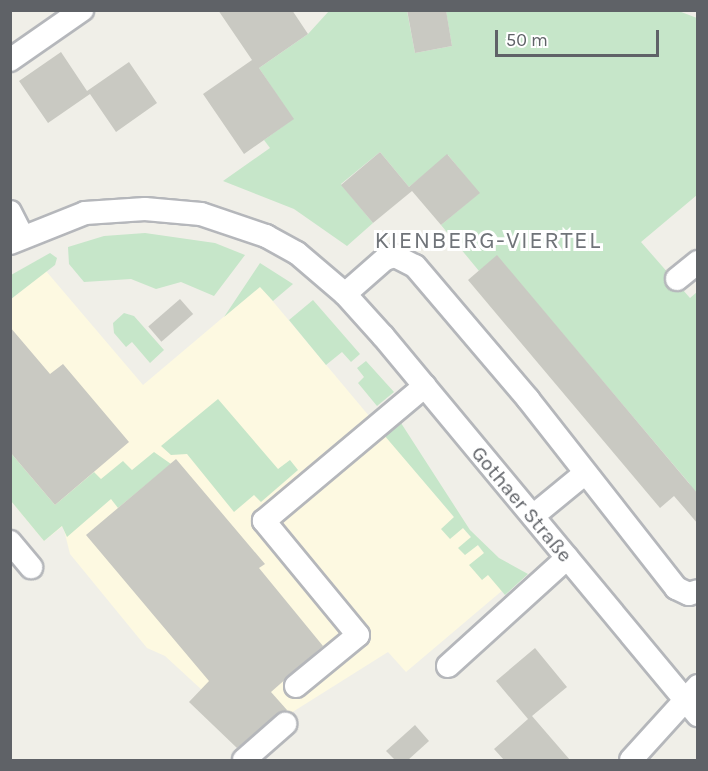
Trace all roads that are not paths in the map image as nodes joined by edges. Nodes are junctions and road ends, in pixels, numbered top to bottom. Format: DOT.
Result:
graph roads {
  1 [pos="82,10"];
  2 [pos="10,60"];
  3 [pos="10,212"];
  4 [pos="16,239"];
  5 [pos="698,262"];
  6 [pos="677,279"];
  7 [pos="345,294"];
  8 [pos="425,386"];
  9 [pos="583,475"];
  10 [pos="533,516"];
  11 [pos="10,542"];
  12 [pos="567,558"];
  13 [pos="31,567"];
  14 [pos="693,592"];
  15 [pos="448,666"];
  16 [pos="296,686"];
  17 [pos="692,700"];
  18 [pos="285,724"];
  19 [pos="243,760"];
  20 [pos="631,760"];
  1 -- 2 [label="street"];
  3 -- 4 [label="street"];
  4 -- 7 [label="street, Gothaer Straße"];
  5 -- 6 [label="street"];
  7 -- 8 [label="street, Gothaer Straße"];
  7 -- 9 [label="street"];
  8 -- 10 [label="street, Gothaer Straße"];
  8 -- 16 [label="street"];
  9 -- 10 [label="street"];
  9 -- 14 [label="street"];
  10 -- 12 [label="street, Gothaer Straße"];
  11 -- 13 [label="street"];
  12 -- 15 [label="street"];
  12 -- 17 [label="street, Gothaer Straße"];
  17 -- 20 [label="street"];
  18 -- 19 [label="street"];
}
